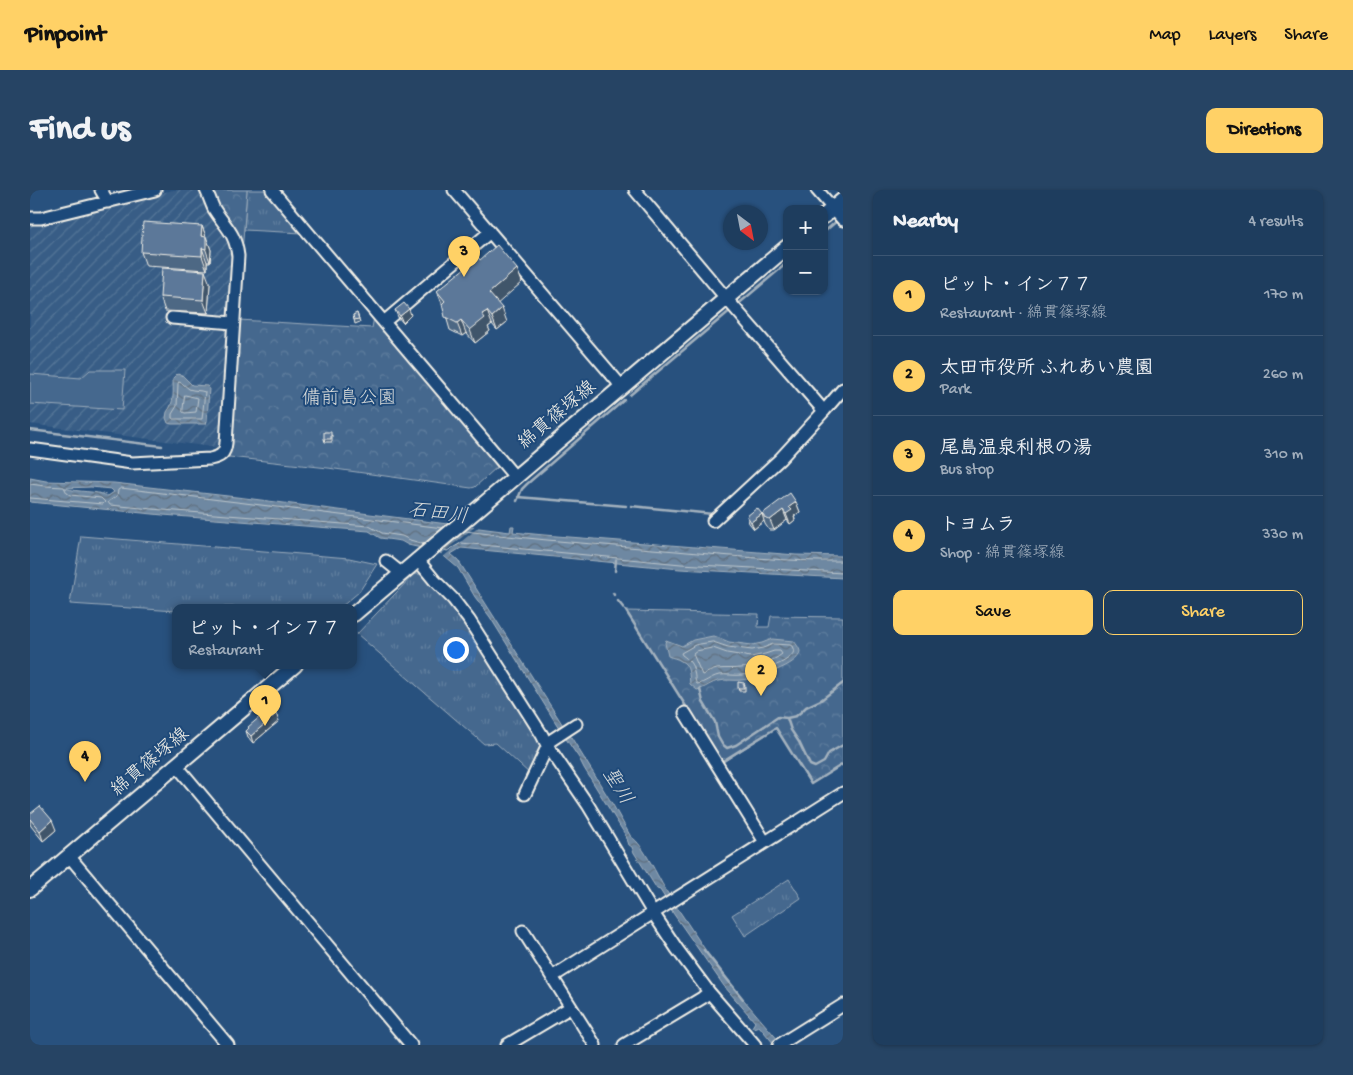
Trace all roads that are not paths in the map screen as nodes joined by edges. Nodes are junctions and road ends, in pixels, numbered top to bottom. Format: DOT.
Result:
graph roads {
  1 [pos="102,190"];
  2 [pos="155,190"];
  3 [pos="206,190"];
  4 [pos="272,190"];
  5 [pos="454,190"];
  6 [pos="635,190"];
  7 [pos="817,190"];
  8 [pos="108,202"];
  9 [pos="834,208"];
  10 [pos="30,218"];
  11 [pos="843,220"];
  12 [pos="490,232"];
  13 [pos="783,250"];
  14 [pos="726,298"];
  15 [pos="172,318"];
  16 [pos="384,322"];
  17 [pos="233,323"];
  18 [pos="620,387"];
  19 [pos="843,389"];
  20 [pos="824,411"];
  21 [pos="30,449"];
  22 [pos="515,477"];
  23 [pos="713,521"];
  24 [pos="419,558"];
  25 [pos="386,561"];
  26 [pos="401,573"];
  27 [pos="357,611"];
  28 [pos="290,669"];
  29 [pos="685,713"];
  30 [pos="576,724"];
  31 [pos="549,743"];
  32 [pos="176,766"];
  33 [pos="843,792"];
  34 [pos="524,794"];
  35 [pos="765,842"];
  36 [pos="69,856"];
  37 [pos="30,889"];
  38 [pos="655,911"];
  39 [pos="523,931"];
  40 [pos="552,977"];
  41 [pos="709,992"];
  42 [pos="843,1005"];
  43 [pos="571,1007"];
  44 [pos="796,1039"];
  45 [pos="405,1043"];
  46 [pos="228,1045"];
  47 [pos="507,1045"];
  48 [pos="595,1045"];
  49 [pos="624,1045"];
  50 [pos="755,1045"];
  51 [pos="779,1045"];
  1 -- 8 [label="street"];
  2 -- 8 [label="street"];
  3 -- 17 [label="street"];
  4 -- 16 [label="street"];
  5 -- 12 [label="street"];
  6 -- 14 [label="street"];
  7 -- 9 [label="street"];
  8 -- 10 [label="street"];
  9 -- 11 [label="street"];
  12 -- 16 [label="street"];
  12 -- 18 [label="street"];
  13 -- 14 [label="main road, 綿貫篠塚線"];
  14 -- 18 [label="main road, 綿貫篠塚線"];
  14 -- 20 [label="street"];
  15 -- 17 [label="street"];
  16 -- 22 [label="street"];
  17 -- 21 [label="street"];
  18 -- 22 [label="main road, 綿貫篠塚線"];
  19 -- 20 [label="street"];
  20 -- 23 [label="street"];
  22 -- 24 [label="main road, 綿貫篠塚線"];
  24 -- 26 [label="main road, 綿貫篠塚線"];
  24 -- 31 [label="street"];
  25 -- 26 [label="street"];
  26 -- 27 [label="main road, 綿貫篠塚線"];
  28 -- 32 [label="main road, 綿貫篠塚線"];
  29 -- 35 [label="street"];
  30 -- 31 [label="street"];
  31 -- 34 [label="street"];
  31 -- 38 [label="street"];
  32 -- 36 [label="main road, 綿貫篠塚線"];
  32 -- 45 [label="street"];
  33 -- 35 [label="street"];
  35 -- 38 [label="street"];
  36 -- 37 [label="main road, 綿貫篠塚線"];
  36 -- 46 [label="street"];
  38 -- 40 [label="street"];
  38 -- 41 [label="street"];
  39 -- 40 [label="street"];
  40 -- 43 [label="street"];
  41 -- 49 [label="street"];
  41 -- 50 [label="street"];
  42 -- 44 [label="street"];
  43 -- 47 [label="street"];
  43 -- 48 [label="street"];
  44 -- 51 [label="street"];
}
